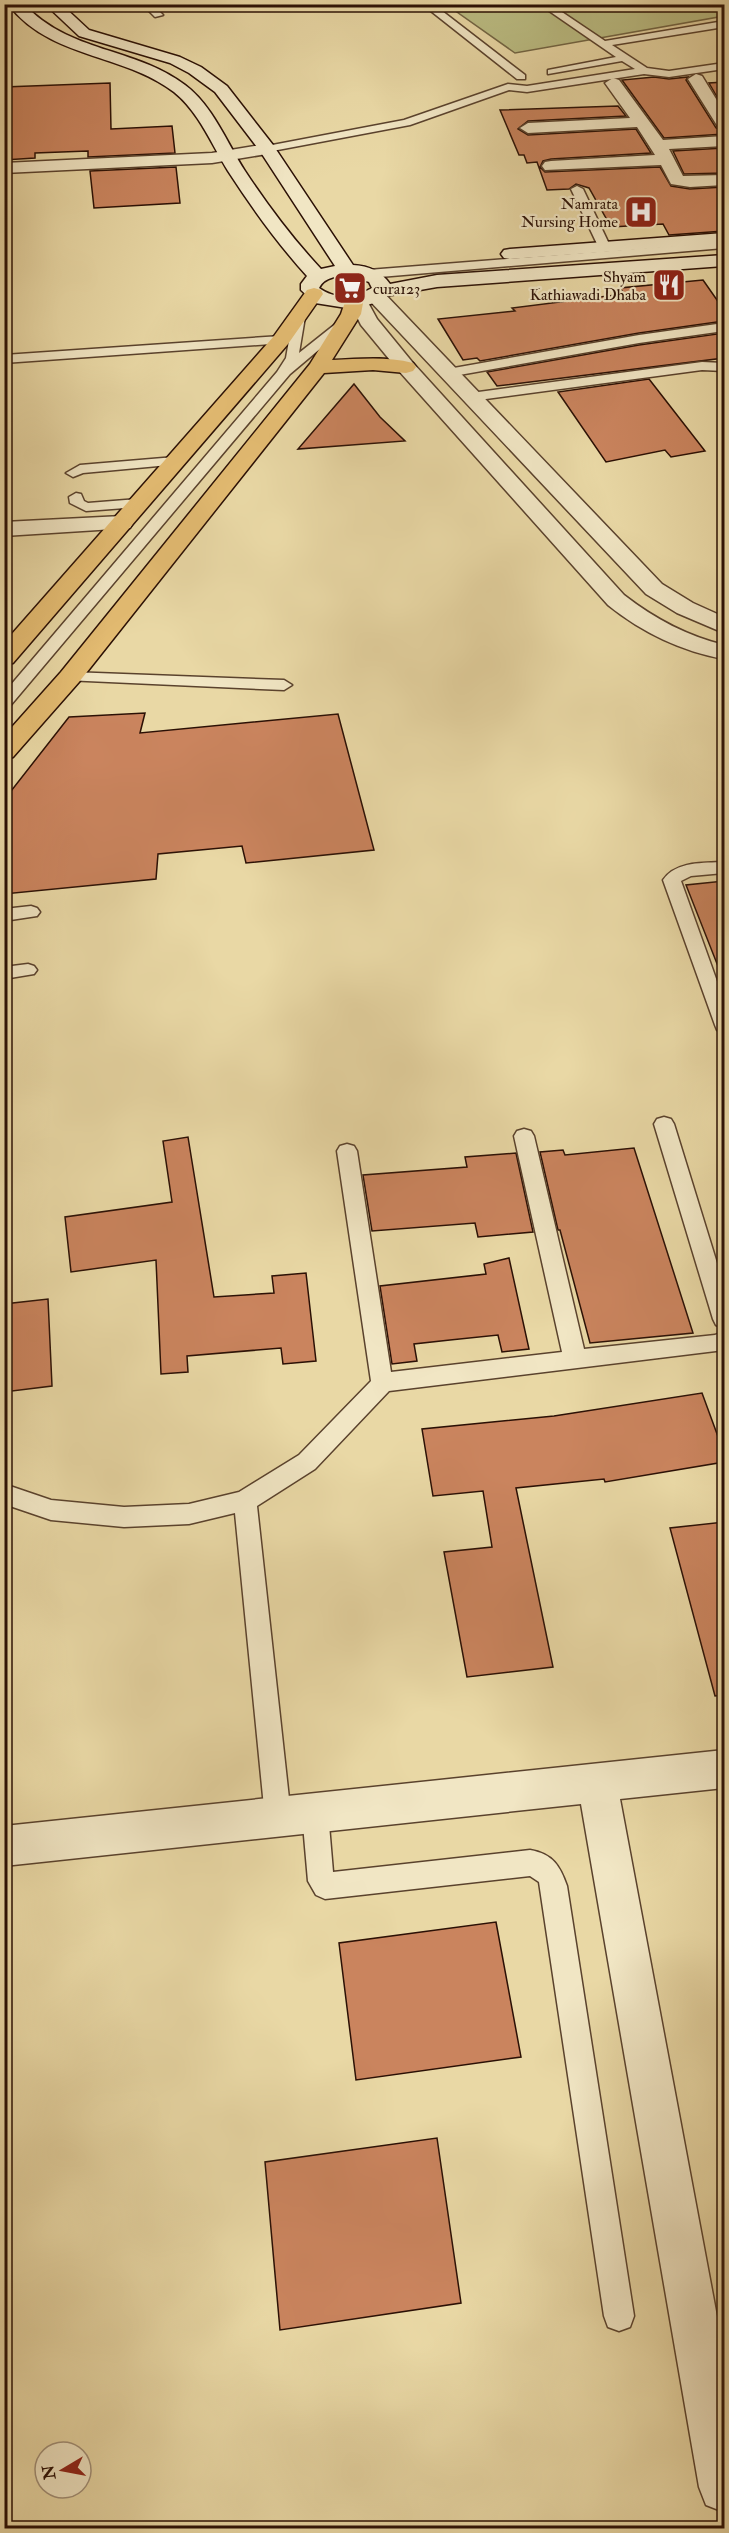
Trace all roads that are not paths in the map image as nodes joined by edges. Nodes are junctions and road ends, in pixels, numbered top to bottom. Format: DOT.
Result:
graph roads {
  1 [pos="15,4"];
  2 [pos="52,4"];
  3 [pos="146,4"];
  4 [pos="426,4"];
  5 [pos="543,4"];
  6 [pos="158,15"];
  7 [pos="724,24"];
  8 [pos="603,44"];
  9 [pos="623,58"];
  10 [pos="724,66"];
  11 [pos="644,71"];
  12 [pos="544,73"];
  13 [pos="532,75"];
  14 [pos="521,77"];
  15 [pos="696,79"];
  16 [pos="613,83"];
  17 [pos="508,87"];
  18 [pos="642,122"];
  19 [pos="724,124"];
  20 [pos="528,128"];
  21 [pos="724,141"];
  22 [pos="267,149"];
  23 [pos="662,152"];
  24 [pos="228,157"];
  25 [pos="551,166"];
  26 [pos="4,168"];
  27 [pos="724,180"];
  28 [pos="577,189"];
  29 [pos="724,238"];
  30 [pos="724,245"];
  31 [pos="604,246"];
  32 [pos="724,253"];
  33 [pos="724,261"];
  34 [pos="316,286"];
  35 [pos="362,290"];
  36 [pos="299,317"];
  37 [pos="724,327"];
  38 [pos="281,340"];
  39 [pos="4,359"];
  40 [pos="318,367"];
  41 [pos="406,367"];
  42 [pos="724,367"];
  43 [pos="448,373"];
  44 [pos="283,374"];
  45 [pos="471,397"];
  46 [pos="496,424"];
  47 [pos="463,430"];
  48 [pos="175,461"];
  49 [pos="72,473"];
  50 [pos="76,497"];
  51 [pos="138,503"];
  52 [pos="122,523"];
  53 [pos="4,530"];
  54 [pos="724,626"];
  55 [pos="724,652"];
  56 [pos="4,658"];
  57 [pos="70,677"];
  58 [pos="284,685"];
  59 [pos="4,703"];
  60 [pos="4,752"];
  61 [pos="724,868"];
  62 [pos="31,912"];
  63 [pos="4,915"];
  64 [pos="28,970"];
  65 [pos="4,973"];
  66 [pos="724,1025"];
  67 [pos="664,1124"];
  68 [pos="524,1136"];
  69 [pos="347,1151"];
  70 [pos="724,1319"];
  71 [pos="724,1340"];
  72 [pos="575,1359"];
  73 [pos="382,1384"];
  74 [pos="4,1494"];
  75 [pos="245,1501"];
  76 [pos="724,1769"];
  77 [pos="597,1782"];
  78 [pos="297,1815"];
  79 [pos="4,1846"];
  80 [pos="619,2316"];
  81 [pos="724,2487"];
  1 -- 24 [label="street"];
  2 -- 22 [label="street"];
  3 -- 6 [label="lane"];
  4 -- 14 [label="lane"];
  5 -- 8 [label="lane"];
  7 -- 8 [label="lane"];
  8 -- 9 [label="lane"];
  9 -- 11 [label="lane"];
  9 -- 12 [label="lane"];
  10 -- 11 [label="lane"];
  11 -- 17 [label="lane"];
  13 -- 14 [label="lane"];
  14 -- 17 [label="lane"];
  15 -- 19 [label="street"];
  16 -- 18 [label="street"];
  17 -- 22 [label="lane"];
  18 -- 20 [label="street"];
  18 -- 23 [label="street"];
  21 -- 23 [label="street"];
  22 -- 24 [label="street"];
  22 -- 35 [label="street"];
  23 -- 25 [label="street"];
  23 -- 27 [label="street"];
  24 -- 26 [label="street"];
  24 -- 34 [label="street"];
  28 -- 31 [label="lane"];
  29 -- 31 [label="street"];
  30 -- 35 [label="lane"];
  31 -- 35 [label="street"];
  32 -- 35 [label="lane"];
  33 -- 35 [label="street"];
  34 -- 35 [label="street"];
  34 -- 35 [label="street"];
  34 -- 36 [label="main road"];
  35 -- 40 [label="main road"];
  35 -- 41 [label="street"];
  35 -- 43 [label="street"];
  35 -- 44 [label="lane"];
  36 -- 38 [label="main road"];
  36 -- 44 [label="lane"];
  37 -- 43 [label="lane"];
  38 -- 39 [label="lane"];
  38 -- 48 [label="main road"];
  40 -- 41 [label="main road"];
  40 -- 57 [label="main road"];
  41 -- 47 [label="street"];
  42 -- 45 [label="lane"];
  43 -- 45 [label="street"];
  44 -- 59 [label="lane"];
  45 -- 46 [label="street"];
  46 -- 47 [label="street"];
  46 -- 54 [label="street"];
  47 -- 55 [label="street"];
  48 -- 49 [label="lane"];
  48 -- 51 [label="main road"];
  50 -- 51 [label="lane"];
  51 -- 52 [label="main road"];
  52 -- 53 [label="street"];
  52 -- 56 [label="main road"];
  57 -- 58 [label="lane"];
  57 -- 60 [label="main road"];
  61 -- 66 [label="lane"];
  62 -- 63 [label="lane"];
  64 -- 65 [label="lane"];
  67 -- 70 [label="lane"];
  68 -- 72 [label="lane"];
  69 -- 73 [label="lane"];
  71 -- 72 [label="lane"];
  72 -- 73 [label="lane"];
  73 -- 75 [label="lane"];
  74 -- 75 [label="lane"];
  75 -- 78 [label="lane"];
  76 -- 77 [label="street"];
  77 -- 78 [label="street"];
  77 -- 81 [label="street"];
  78 -- 79 [label="street"];
  78 -- 80 [label="lane"];
}
